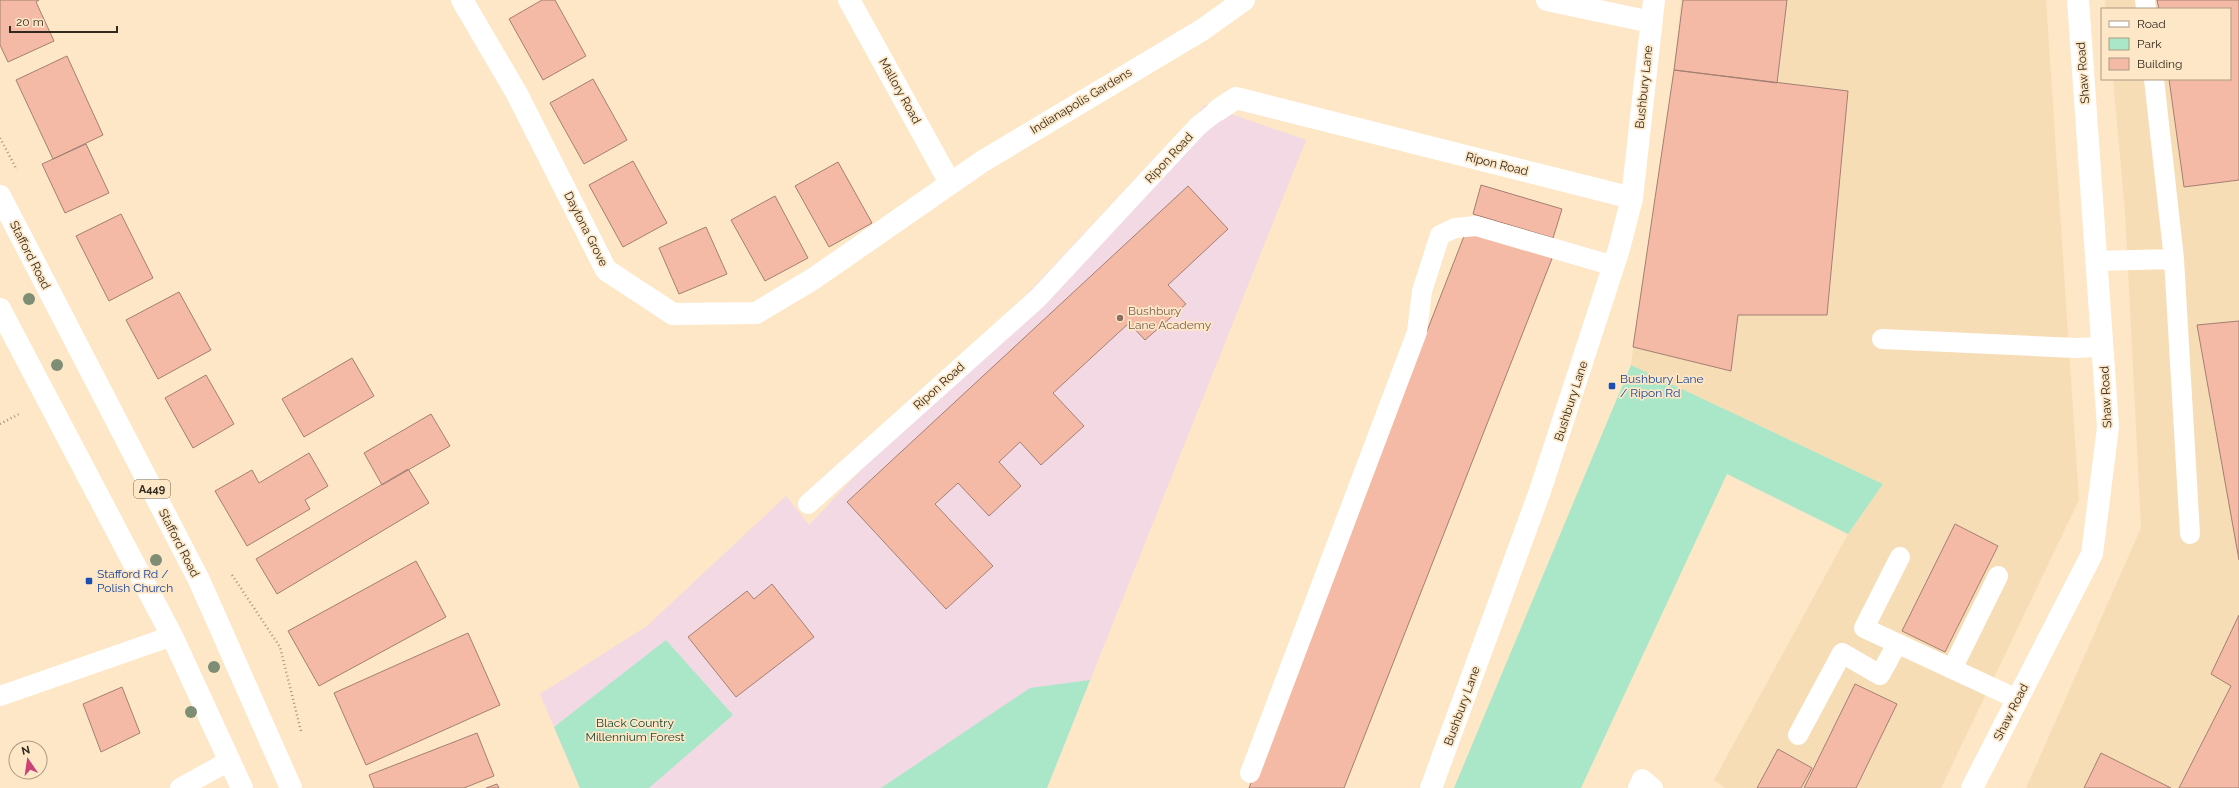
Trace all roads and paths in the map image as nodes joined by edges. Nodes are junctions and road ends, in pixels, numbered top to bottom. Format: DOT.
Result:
graph roads {
  1 [pos="462,0"];
  2 [pos="849,0"];
  3 [pos="1244,0"];
  4 [pos="1547,0"];
  5 [pos="1654,0"];
  6 [pos="2078,0"];
  7 [pos="1651,22"];
  8 [pos="2154,80"];
  9 [pos="1218,110"];
  10 [pos="950,183"];
  11 [pos="0,196"];
  12 [pos="1632,198"];
  13 [pos="919,204"];
  14 [pos="2174,259"];
  15 [pos="2096,261"];
  16 [pos="1614,266"];
  17 [pos="0,309"];
  18 [pos="1882,339"];
  19 [pos="2103,347"];
  20 [pos="808,504"];
  21 [pos="2190,534"];
  22 [pos="1900,557"];
  23 [pos="1998,576"];
  24 [pos="172,636"];
  25 [pos="1897,644"];
  26 [pos="1952,669"];
  27 [pos="0,696"];
  28 [pos="2017,699"];
  29 [pos="1798,735"];
  30 [pos="229,760"];
  31 [pos="1250,773"];
  32 [pos="180,788"];
  33 [pos="242,788"];
  34 [pos="291,788"];
  35 [pos="1431,788"];
  36 [pos="1638,788"];
  37 [pos="1653,788"];
  38 [pos="1972,788"];
  1 -- 13 [label="main road, Daytona Grove"];
  2 -- 10 [label="main road, Mallory Road"];
  3 -- 10 [label="main road, Indianapolis Gardens"];
  4 -- 7 [label="main road"];
  5 -- 7 [label="main road, Bushbury Lane"];
  6 -- 15 [label="main road, Shaw Road"];
  7 -- 12 [label="main road, Bushbury Lane"];
  8 -- 14 [label="lane"];
  9 -- 12 [label="main road, Ripon Road"];
  9 -- 20 [label="lane, Ripon Road"];
  10 -- 13 [label="main road, Indianapolis Gardens"];
  11 -- 34 [label="main road, Stafford Road / A449"];
  12 -- 16 [label="main road, Bushbury Lane"];
  14 -- 15 [label="lane"];
  14 -- 21 [label="lane"];
  15 -- 19 [label="main road, Shaw Road"];
  16 -- 31 [label="lane"];
  16 -- 35 [label="main road, Bushbury Lane"];
  17 -- 24 [label="main road"];
  18 -- 19 [label="lane"];
  19 -- 28 [label="main road, Shaw Road"];
  22 -- 25 [label="lane"];
  23 -- 26 [label="lane"];
  24 -- 27 [label="lane"];
  24 -- 30 [label="main road"];
  25 -- 26 [label="lane"];
  25 -- 29 [label="lane"];
  26 -- 28 [label="lane"];
  28 -- 38 [label="main road, Shaw Road"];
  30 -- 32 [label="lane"];
  30 -- 33 [label="main road"];
  36 -- 37 [label="lane"];
}
